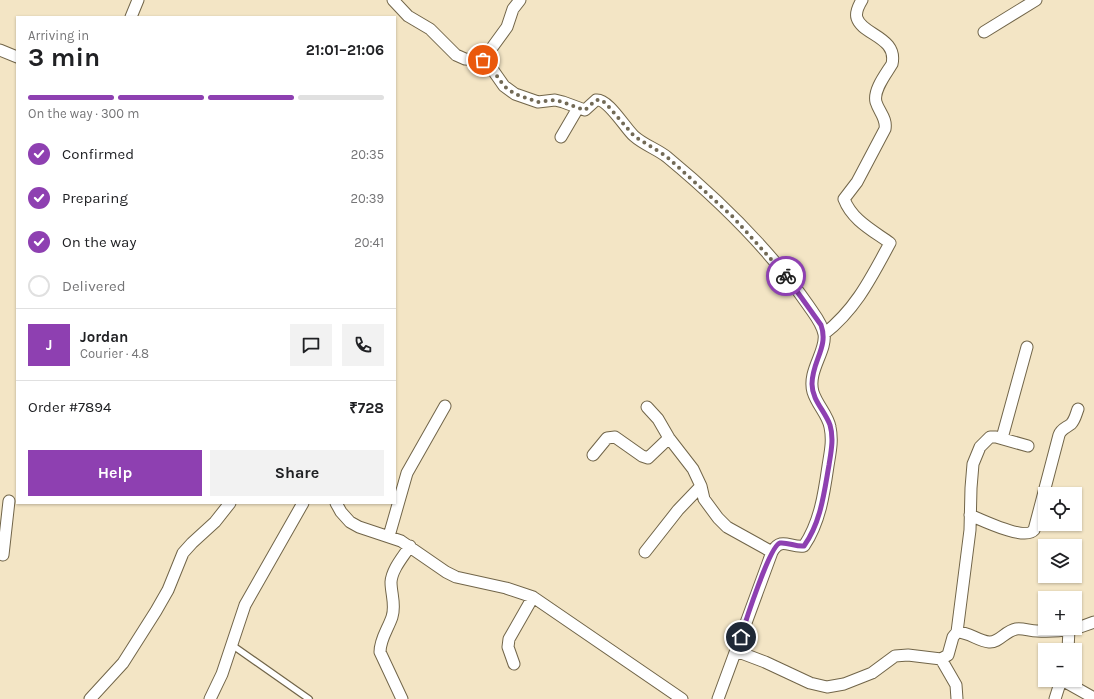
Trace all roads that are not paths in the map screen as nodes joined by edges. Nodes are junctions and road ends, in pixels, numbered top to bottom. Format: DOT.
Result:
graph roads {
  1 [pos="138,0"];
  2 [pos="393,0"];
  3 [pos="520,0"];
  4 [pos="862,0"];
  5 [pos="1036,0"];
  6 [pos="131,16"];
  7 [pos="984,32"];
  8 [pos="0,50"];
  9 [pos="16,57"];
  10 [pos="483,60"];
  11 [pos="578,108"];
  12 [pos="561,137"];
  13 [pos="824,334"];
  14 [pos="1027,347"];
  15 [pos="444,406"];
  16 [pos="647,406"];
  17 [pos="1078,408"];
  18 [pos="668,438"];
  19 [pos="1002,438"];
  20 [pos="1028,446"];
  21 [pos="593,455"];
  22 [pos="701,486"];
  23 [pos="9,500"];
  24 [pos="229,504"];
  25 [pos="301,504"];
  26 [pos="337,504"];
  27 [pos="970,515"];
  28 [pos="389,536"];
  29 [pos="410,546"];
  30 [pos="645,552"];
  31 [pos="772,552"];
  32 [pos="3,555"];
  33 [pos="534,597"];
  34 [pos="1094,622"];
  35 [pos="1082,627"];
  36 [pos="1038,631"];
  37 [pos="957,632"];
  38 [pos="232,645"];
  39 [pos="736,651"];
  40 [pos="941,659"];
  41 [pos="514,664"];
  42 [pos="1059,687"];
  43 [pos="1074,687"];
  44 [pos="1094,698"];
  45 [pos="90,699"];
  46 [pos="210,699"];
  47 [pos="309,699"];
  48 [pos="402,699"];
  49 [pos="682,699"];
  50 [pos="718,699"];
  51 [pos="956,699"];
  52 [pos="1055,699"];
  1 -- 6 [label="street"];
  2 -- 10 [label="street"];
  3 -- 10 [label="street"];
  4 -- 13 [label="street"];
  5 -- 7 [label="street"];
  8 -- 9 [label="street"];
  10 -- 11 [label="street"];
  11 -- 12 [label="street"];
  11 -- 13 [label="street"];
  13 -- 31 [label="street"];
  14 -- 19 [label="street"];
  15 -- 28 [label="street"];
  16 -- 18 [label="street"];
  17 -- 27 [label="street"];
  18 -- 21 [label="street"];
  18 -- 22 [label="street"];
  19 -- 20 [label="street"];
  19 -- 27 [label="street"];
  22 -- 30 [label="street"];
  22 -- 31 [label="street"];
  23 -- 32 [label="street"];
  24 -- 45 [label="street"];
  25 -- 38 [label="street"];
  26 -- 28 [label="street"];
  27 -- 37 [label="street"];
  28 -- 29 [label="street"];
  29 -- 33 [label="street"];
  29 -- 48 [label="street"];
  31 -- 39 [label="street"];
  33 -- 41 [label="street"];
  33 -- 49 [label="street"];
  34 -- 35 [label="street"];
  36 -- 37 [label="street"];
  37 -- 40 [label="street"];
  38 -- 46 [label="street"];
  38 -- 47 [label="lane"];
  39 -- 40 [label="street"];
  39 -- 50 [label="street"];
  40 -- 51 [label="street"];
  42 -- 52 [label="street"];
  43 -- 44 [label="street"];
}
